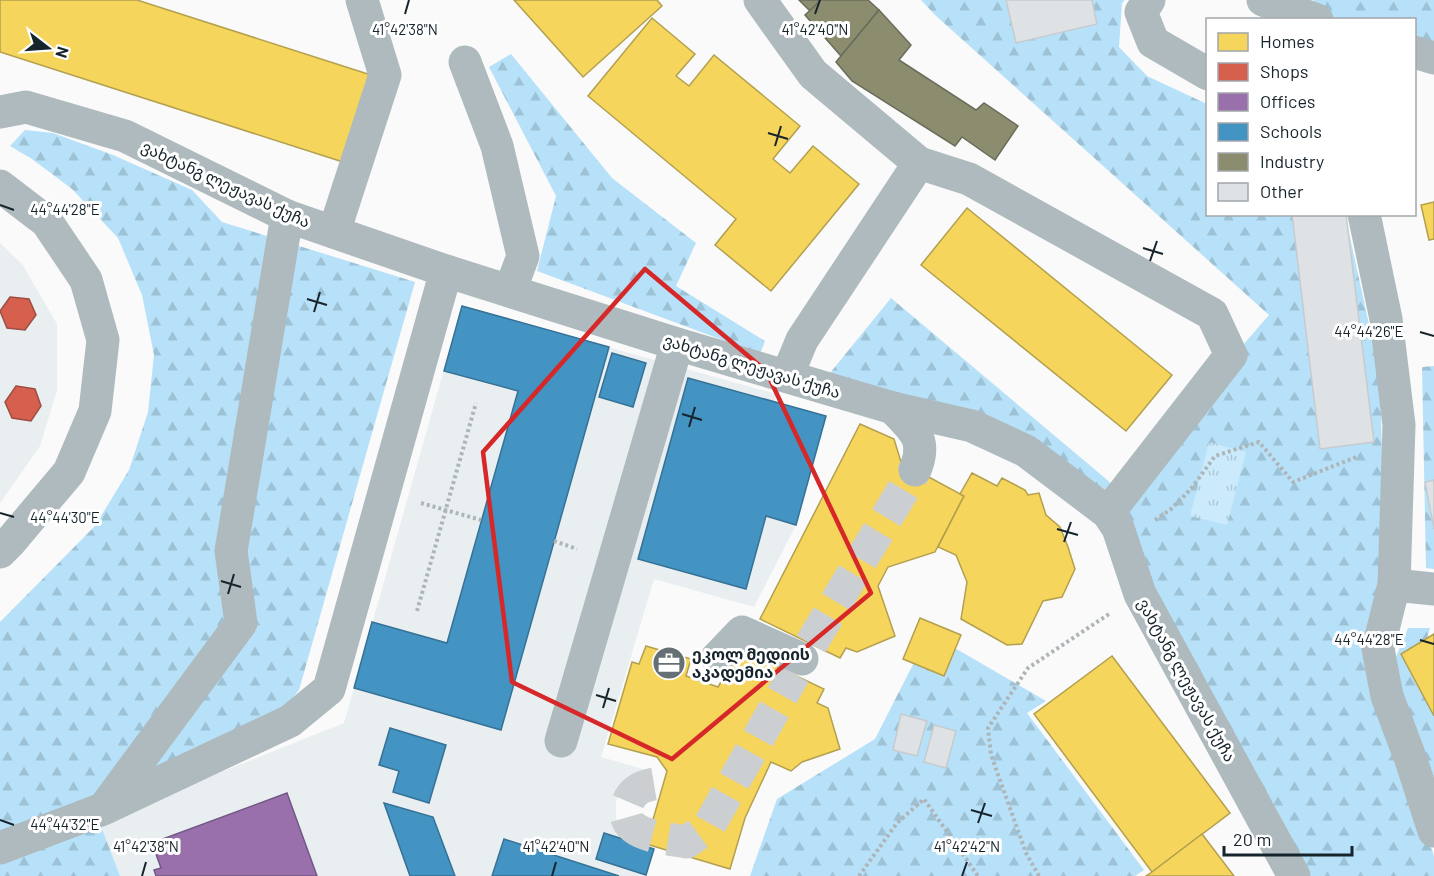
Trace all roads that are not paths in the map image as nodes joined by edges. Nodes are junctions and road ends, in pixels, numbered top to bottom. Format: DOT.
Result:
graph roads {
  1 [pos="362,0"];
  2 [pos="760,0"];
  3 [pos="1149,0"];
  4 [pos="1263,0"];
  5 [pos="1312,18"];
  6 [pos="1416,53"];
  7 [pos="1434,58"];
  8 [pos="465,62"];
  9 [pos="1206,73"];
  10 [pos="0,112"];
  11 [pos="919,163"];
  12 [pos="0,186"];
  13 [pos="287,216"];
  14 [pos="1364,216"];
  15 [pos="333,232"];
  16 [pos="446,271"];
  17 [pos="510,291"];
  18 [pos="677,344"];
  19 [pos="787,376"];
  20 [pos="893,408"];
  21 [pos="915,470"];
  22 [pos="1108,513"];
  23 [pos="0,552"];
  24 [pos="1394,585"];
  25 [pos="1434,589"];
  26 [pos="717,658"];
  27 [pos="802,659"];
  28 [pos="561,741"];
  29 [pos="103,809"];
  30 [pos="1434,831"];
  31 [pos="0,848"];
  32 [pos="1294,876"];
  1 -- 15 [label="street"];
  2 -- 11 [label="street"];
  3 -- 9 [label="street"];
  4 -- 5 [label="street"];
  6 -- 7 [label="street"];
  8 -- 17 [label="street"];
  10 -- 13 [label="street, ვახტანგ ლეჟავას ქუჩა"];
  11 -- 19 [label="street"];
  11 -- 22 [label="street"];
  12 -- 23 [label="street"];
  13 -- 15 [label="street, ვახტანგ ლეჟავას ქუჩა"];
  13 -- 29 [label="street"];
  14 -- 24 [label="street"];
  15 -- 16 [label="street, ვახტანგ ლეჟავას ქუჩა"];
  16 -- 17 [label="street, ვახტანგ ლეჟავას ქუჩა"];
  16 -- 29 [label="street"];
  17 -- 18 [label="street, ვახტანგ ლეჟავას ქუჩა"];
  18 -- 19 [label="street, ვახტანგ ლეჟავას ქუჩა"];
  18 -- 28 [label="street"];
  19 -- 20 [label="street, ვახტანგ ლეჟავას ქუჩა"];
  20 -- 21 [label="street"];
  20 -- 22 [label="street, ვახტანგ ლეჟავას ქუჩა"];
  22 -- 32 [label="street, ვახტანგ ლეჟავას ქუჩა"];
  24 -- 25 [label="street"];
  24 -- 30 [label="street"];
  26 -- 27 [label="street"];
  29 -- 31 [label="street"];
}
